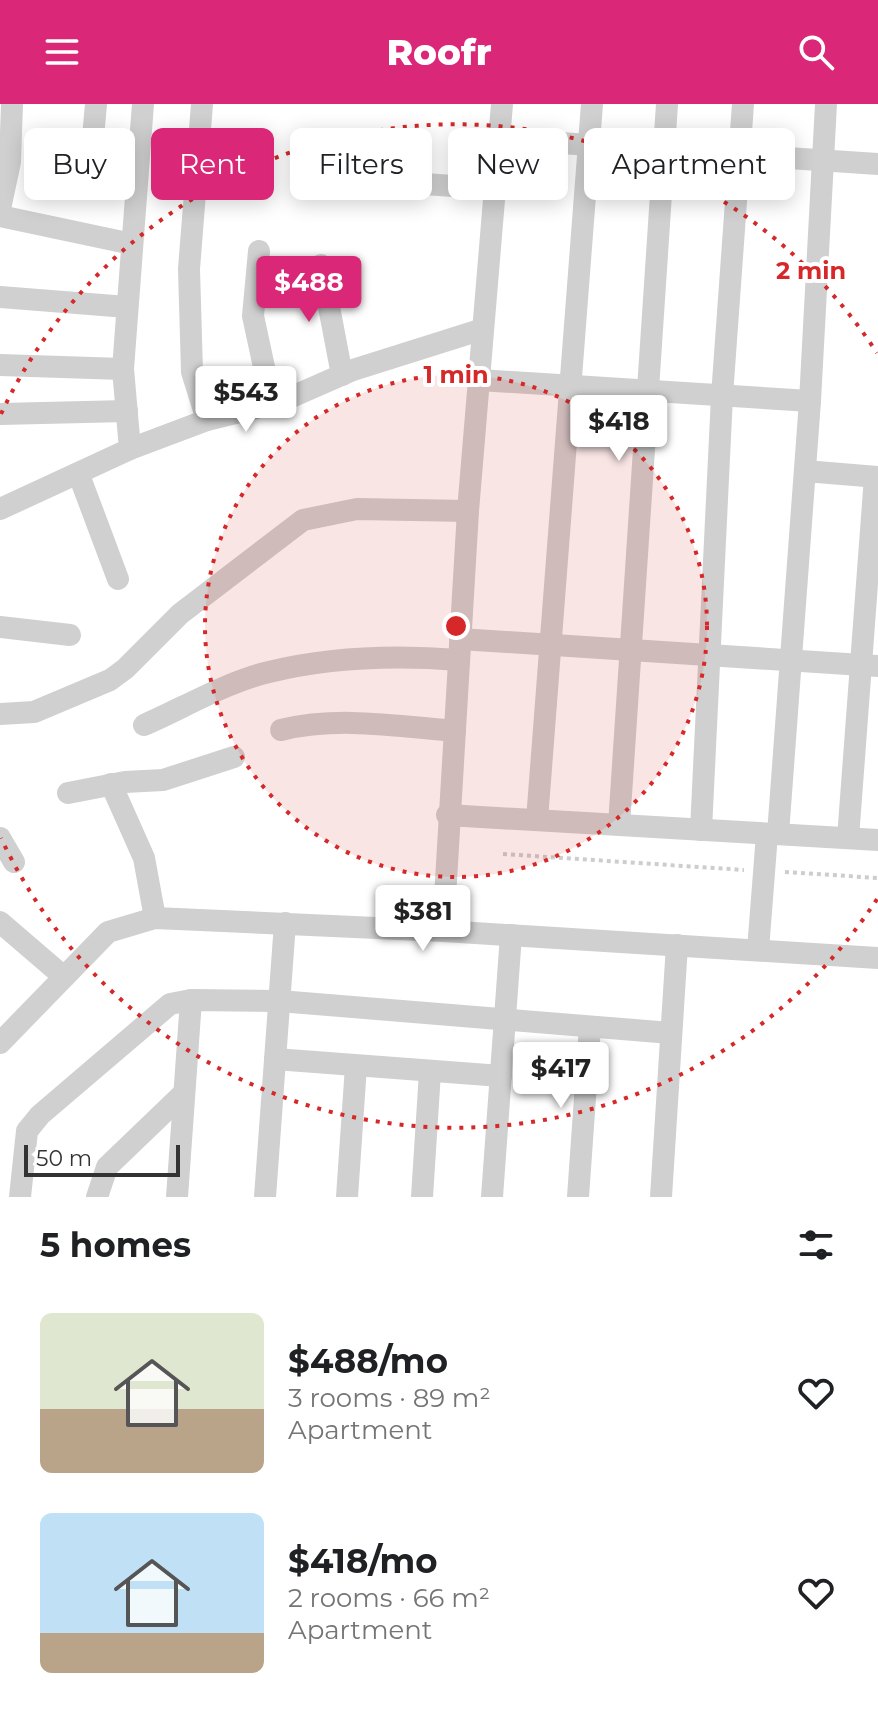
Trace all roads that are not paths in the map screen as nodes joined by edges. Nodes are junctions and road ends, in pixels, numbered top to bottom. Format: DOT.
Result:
graph roads {
  1 [pos="12,104"];
  2 [pos="96,104"];
  3 [pos="143,104"];
  4 [pos="202,104"];
  5 [pos="502,104"];
  6 [pos="592,104"];
  7 [pos="667,104"];
  8 [pos="743,104"];
  9 [pos="826,104"];
  10 [pos="94,128"];
  11 [pos="500,128"];
  12 [pos="590,128"];
  13 [pos="665,128"];
  14 [pos="742,128"];
  15 [pos="795,158"];
  16 [pos="822,160"];
  17 [pos="878,164"];
  18 [pos="494,200"];
  19 [pos="585,200"];
  20 [pos="660,200"];
  21 [pos="737,200"];
  22 [pos="0,209"];
  23 [pos="0,216"];
  24 [pos="132,244"];
  25 [pos="259,251"];
  26 [pos="321,265"];
  27 [pos="0,297"];
  28 [pos="127,307"];
  29 [pos="483,329"];
  30 [pos="0,365"];
  31 [pos="123,369"];
  32 [pos="342,375"];
  33 [pos="479,380"];
  34 [pos="570,386"];
  35 [pos="647,391"];
  36 [pos="722,396"];
  37 [pos="810,401"];
  38 [pos="272,404"];
  39 [pos="127,411"];
  40 [pos="0,414"];
  41 [pos="207,420"];
  42 [pos="130,449"];
  43 [pos="805,471"];
  44 [pos="79,475"];
  45 [pos="876,477"];
  46 [pos="0,509"];
  47 [pos="468,511"];
  48 [pos="118,579"];
  49 [pos="0,627"];
  50 [pos="70,635"];
  51 [pos="552,645"];
  52 [pos="459,649"];
  53 [pos="628,650"];
  54 [pos="708,655"];
  55 [pos="789,660"];
  56 [pos="869,666"];
  57 [pos="0,714"];
  58 [pos="144,725"];
  59 [pos="281,730"];
  60 [pos="455,731"];
  61 [pos="234,757"];
  62 [pos="111,784"];
  63 [pos="68,793"];
  64 [pos="447,815"];
  65 [pos="537,820"];
  66 [pos="619,825"];
  67 [pos="701,830"];
  68 [pos="772,834"];
  69 [pos="0,838"];
  70 [pos="848,838"];
  71 [pos="878,840"];
  72 [pos="14,862"];
  73 [pos="155,918"];
  74 [pos="0,922"];
  75 [pos="285,923"];
  76 [pos="443,931"];
  77 [pos="511,935"];
  78 [pos="677,945"];
  79 [pos="758,950"];
  80 [pos="878,958"];
  81 [pos="64,977"];
  82 [pos="191,1000"];
  83 [pos="279,1001"];
  84 [pos="504,1022"];
  85 [pos="590,1027"];
  86 [pos="671,1033"];
  87 [pos="3,1036"];
  88 [pos="275,1059"];
  89 [pos="356,1066"];
  90 [pos="430,1072"];
  91 [pos="501,1076"];
  92 [pos="184,1093"];
  93 [pos="20,1197"];
  94 [pos="97,1197"];
  95 [pos="177,1197"];
  96 [pos="265,1197"];
  97 [pos="347,1197"];
  98 [pos="422,1197"];
  99 [pos="492,1197"];
  100 [pos="578,1197"];
  101 [pos="661,1197"];
  1 -- 22 [label="street"];
  2 -- 10 [label="street"];
  3 -- 24 [label="street"];
  4 -- 41 [label="street"];
  5 -- 11 [label="street"];
  6 -- 12 [label="street"];
  7 -- 13 [label="street"];
  8 -- 14 [label="street"];
  9 -- 16 [label="street"];
  15 -- 16 [label="street"];
  16 -- 17 [label="street"];
  16 -- 37 [label="street"];
  18 -- 29 [label="street"];
  19 -- 34 [label="street"];
  20 -- 35 [label="street"];
  21 -- 36 [label="street"];
  23 -- 24 [label="street"];
  24 -- 28 [label="street"];
  25 -- 38 [label="street"];
  26 -- 32 [label="street"];
  27 -- 28 [label="street"];
  28 -- 31 [label="street"];
  29 -- 32 [label="street"];
  29 -- 33 [label="street"];
  30 -- 31 [label="street"];
  31 -- 39 [label="street"];
  32 -- 38 [label="street"];
  33 -- 34 [label="street"];
  33 -- 47 [label="street"];
  34 -- 35 [label="street"];
  34 -- 51 [label="street"];
  35 -- 36 [label="street"];
  35 -- 53 [label="street"];
  36 -- 37 [label="street"];
  36 -- 54 [label="street"];
  37 -- 43 [label="street"];
  38 -- 41 [label="street"];
  39 -- 40 [label="street"];
  39 -- 42 [label="street"];
  41 -- 42 [label="street"];
  42 -- 44 [label="street"];
  43 -- 45 [label="street"];
  43 -- 55 [label="street"];
  44 -- 46 [label="street"];
  44 -- 48 [label="street"];
  45 -- 56 [label="street"];
  47 -- 52 [label="street"];
  47 -- 57 [label="street"];
  49 -- 50 [label="street"];
  51 -- 52 [label="street"];
  51 -- 53 [label="street"];
  51 -- 65 [label="street"];
  52 -- 58 [label="street"];
  52 -- 60 [label="street"];
  53 -- 54 [label="street"];
  53 -- 66 [label="street"];
  54 -- 55 [label="street"];
  54 -- 67 [label="street"];
  55 -- 56 [label="street"];
  55 -- 68 [label="street"];
  56 -- 70 [label="street"];
  59 -- 60 [label="street"];
  60 -- 64 [label="street"];
  61 -- 62 [label="street"];
  62 -- 63 [label="street"];
  62 -- 73 [label="street"];
  64 -- 65 [label="street"];
  64 -- 76 [label="street"];
  65 -- 66 [label="street"];
  66 -- 67 [label="street"];
  67 -- 68 [label="street"];
  68 -- 70 [label="street"];
  68 -- 79 [label="street"];
  69 -- 72 [label="street"];
  70 -- 71 [label="street"];
  73 -- 75 [label="street"];
  73 -- 81 [label="street"];
  74 -- 81 [label="street"];
  75 -- 76 [label="street"];
  75 -- 83 [label="street"];
  76 -- 77 [label="street"];
  77 -- 78 [label="street"];
  77 -- 84 [label="street"];
  78 -- 79 [label="street"];
  78 -- 86 [label="street"];
  79 -- 80 [label="street"];
  81 -- 87 [label="street"];
  82 -- 83 [label="street"];
  82 -- 92 [label="street"];
  82 -- 93 [label="street"];
  83 -- 84 [label="street"];
  83 -- 88 [label="street"];
  84 -- 85 [label="street"];
  84 -- 91 [label="street"];
  85 -- 86 [label="street"];
  85 -- 100 [label="street"];
  86 -- 101 [label="street"];
  88 -- 89 [label="street"];
  88 -- 96 [label="street"];
  89 -- 90 [label="street"];
  89 -- 97 [label="street"];
  90 -- 91 [label="street"];
  90 -- 98 [label="street"];
  91 -- 99 [label="street"];
  92 -- 94 [label="street"];
  92 -- 95 [label="street"];
}
